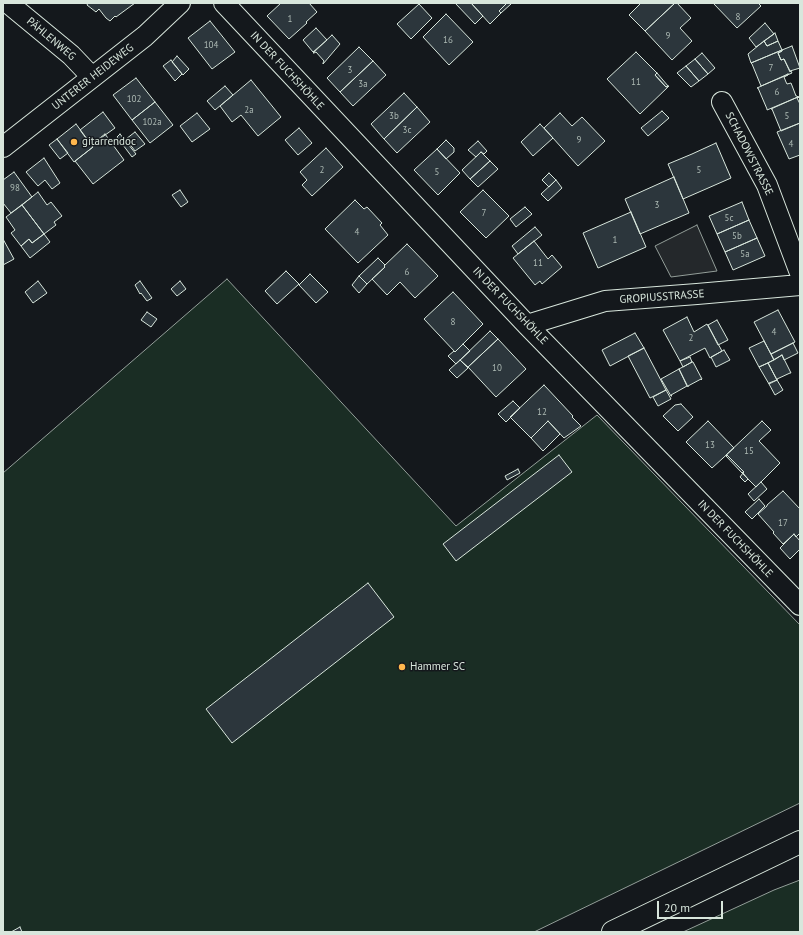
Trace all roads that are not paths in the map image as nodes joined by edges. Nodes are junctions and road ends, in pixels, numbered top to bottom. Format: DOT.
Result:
graph roads {
  1 [pos="8,3"];
  2 [pos="180,3"];
  3 [pos="224,3"];
  4 [pos="92,77"];
  5 [pos="722,102"];
  6 [pos="3,148"];
  7 [pos="800,273"];
  8 [pos="800,285"];
  9 [pos="527,325"];
  10 [pos="800,605"];
  11 [pos="800,842"];
  12 [pos="613,932"];
  1 -- 4 [label="street, PÄHLENWEG"];
  2 -- 4 [label="street, UNTERER HEIDEWEG"];
  3 -- 9 [label="street, IN DER FUCHSHÖHLE"];
  4 -- 6 [label="street, UNTERER HEIDEWEG"];
  5 -- 7 [label="street, SCHADOWSTRASSE"];
  8 -- 9 [label="street, GROPIUSSTRASSE"];
  9 -- 10 [label="street, IN DER FUCHSHÖHLE"];
  11 -- 12 [label="main road"];
}
